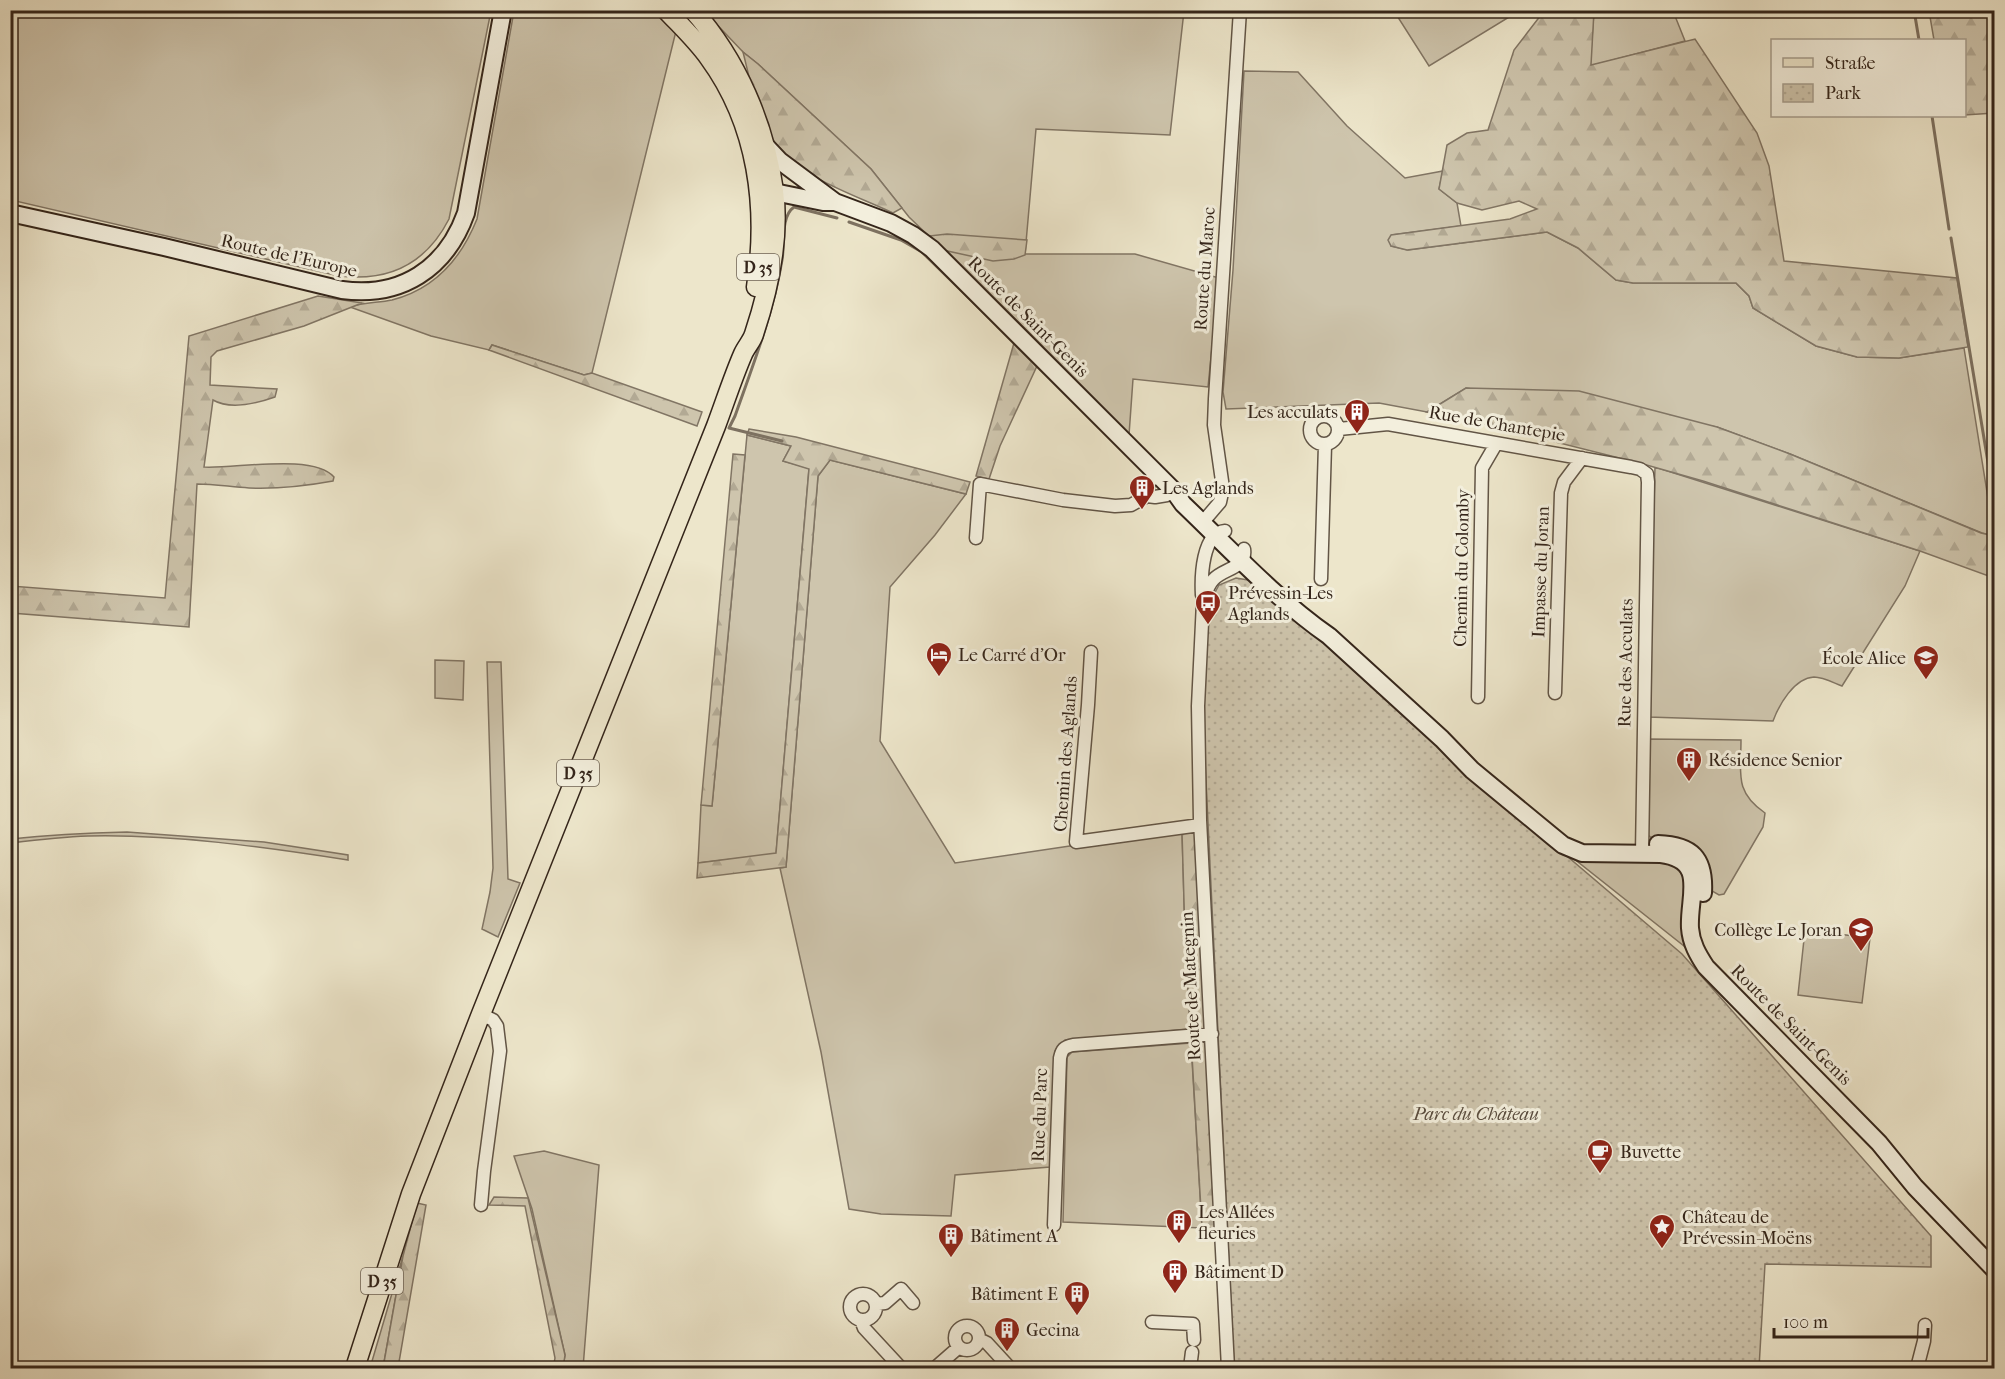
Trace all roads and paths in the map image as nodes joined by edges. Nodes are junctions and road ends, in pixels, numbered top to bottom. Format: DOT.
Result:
graph roads {
  1 [pos="504,10"];
  2 [pos="666,10"];
  3 [pos="693,10"];
  4 [pos="1240,10"];
  5 [pos="763,143"];
  6 [pos="794,171"];
  7 [pos="764,175"];
  8 [pos="774,192"];
  9 [pos="835,202"];
  10 [pos="10,213"];
  11 [pos="744,351"];
  12 [pos="1339,429"];
  13 [pos="1496,444"];
  14 [pos="1325,445"];
  15 [pos="1582,458"];
  16 [pos="1155,472"];
  17 [pos="1647,474"];
  18 [pos="1173,490"];
  19 [pos="1147,496"];
  20 [pos="1213,526"];
  21 [pos="976,538"];
  22 [pos="1244,555"];
  23 [pos="1321,579"];
  24 [pos="1203,602"];
  25 [pos="1091,652"];
  26 [pos="1555,693"];
  27 [pos="1478,697"];
  28 [pos="1200,825"];
  29 [pos="1642,848"];
  30 [pos="481,1014"];
  31 [pos="1212,1034"];
  32 [pos="482,1205"];
  33 [pos="1054,1225"];
  34 [pos="1995,1256"];
  35 [pos="1995,1269"];
  36 [pos="913,1303"];
  37 [pos="876,1304"];
  38 [pos="861,1320"];
  39 [pos="1152,1322"];
  40 [pos="1925,1325"];
  41 [pos="979,1339"];
  42 [pos="959,1347"];
  43 [pos="355,1368"];
  44 [pos="901,1368"];
  45 [pos="935,1368"];
  46 [pos="1010,1368"];
  47 [pos="1190,1368"];
  48 [pos="1228,1368"];
  49 [pos="1917,1368"];
  1 -- 10 [label="main road, Route de l'Europe"];
  2 -- 7 [label="main road, D 35"];
  3 -- 5 [label="main road, D 35"];
  4 -- 20 [label="street, Route du Maroc"];
  5 -- 6 [label="main road, Route de Saint-Genis"];
  5 -- 7 [label="main road, D 35"];
  6 -- 7 [label="main road"];
  6 -- 9 [label="main road, Route de Saint-Genis"];
  7 -- 8 [label="main road, D 35"];
  7 -- 11 [label="main road, D 35"];
  8 -- 9 [label="main road, Route de Saint-Genis"];
  8 -- 11 [label="main road, D 35"];
  9 -- 16 [label="main road, Route de Saint-Genis"];
  11 -- 30 [label="main road, D 35"];
  12 -- 13 [label="street, Rue de Chantepie"];
  12 -- 14 [label="street"];
  12 -- 14 [label="street"];
  13 -- 15 [label="street, Rue de Chantepie"];
  13 -- 27 [label="street, Chemin du Colomby"];
  14 -- 23 [label="street"];
  15 -- 17 [label="street, Rue de Chantepie"];
  15 -- 26 [label="street, Impasse du Joran"];
  16 -- 18 [label="main road, Route de Saint-Genis"];
  16 -- 19 [label="street"];
  17 -- 29 [label="street, Rue des Acculats"];
  18 -- 19 [label="street"];
  18 -- 20 [label="main road, Route de Saint-Genis"];
  19 -- 21 [label="street"];
  20 -- 22 [label="main road, Route de Saint-Genis"];
  20 -- 24 [label="street, Route de Mategnin"];
  22 -- 24 [label="street, Route de Mategnin"];
  22 -- 29 [label="main road, Route de Saint-Genis"];
  24 -- 28 [label="street, Route de Mategnin"];
  25 -- 28 [label="street, Chemin des Aglands"];
  28 -- 31 [label="street, Route de Mategnin"];
  29 -- 34 [label="main road, Route de Saint-Genis"];
  29 -- 35 [label="main road, Route de Saint-Genis"];
  30 -- 32 [label="street"];
  30 -- 43 [label="main road, D 35"];
  31 -- 33 [label="street, Rue du Parc"];
  31 -- 48 [label="street, Route de Mategnin"];
  36 -- 37 [label="street"];
  37 -- 38 [label="street"];
  37 -- 38 [label="street"];
  38 -- 44 [label="street"];
  39 -- 47 [label="street"];
  40 -- 49 [label="street"];
  41 -- 42 [label="street"];
  41 -- 42 [label="street"];
  41 -- 46 [label="street"];
  42 -- 45 [label="street"];
}
